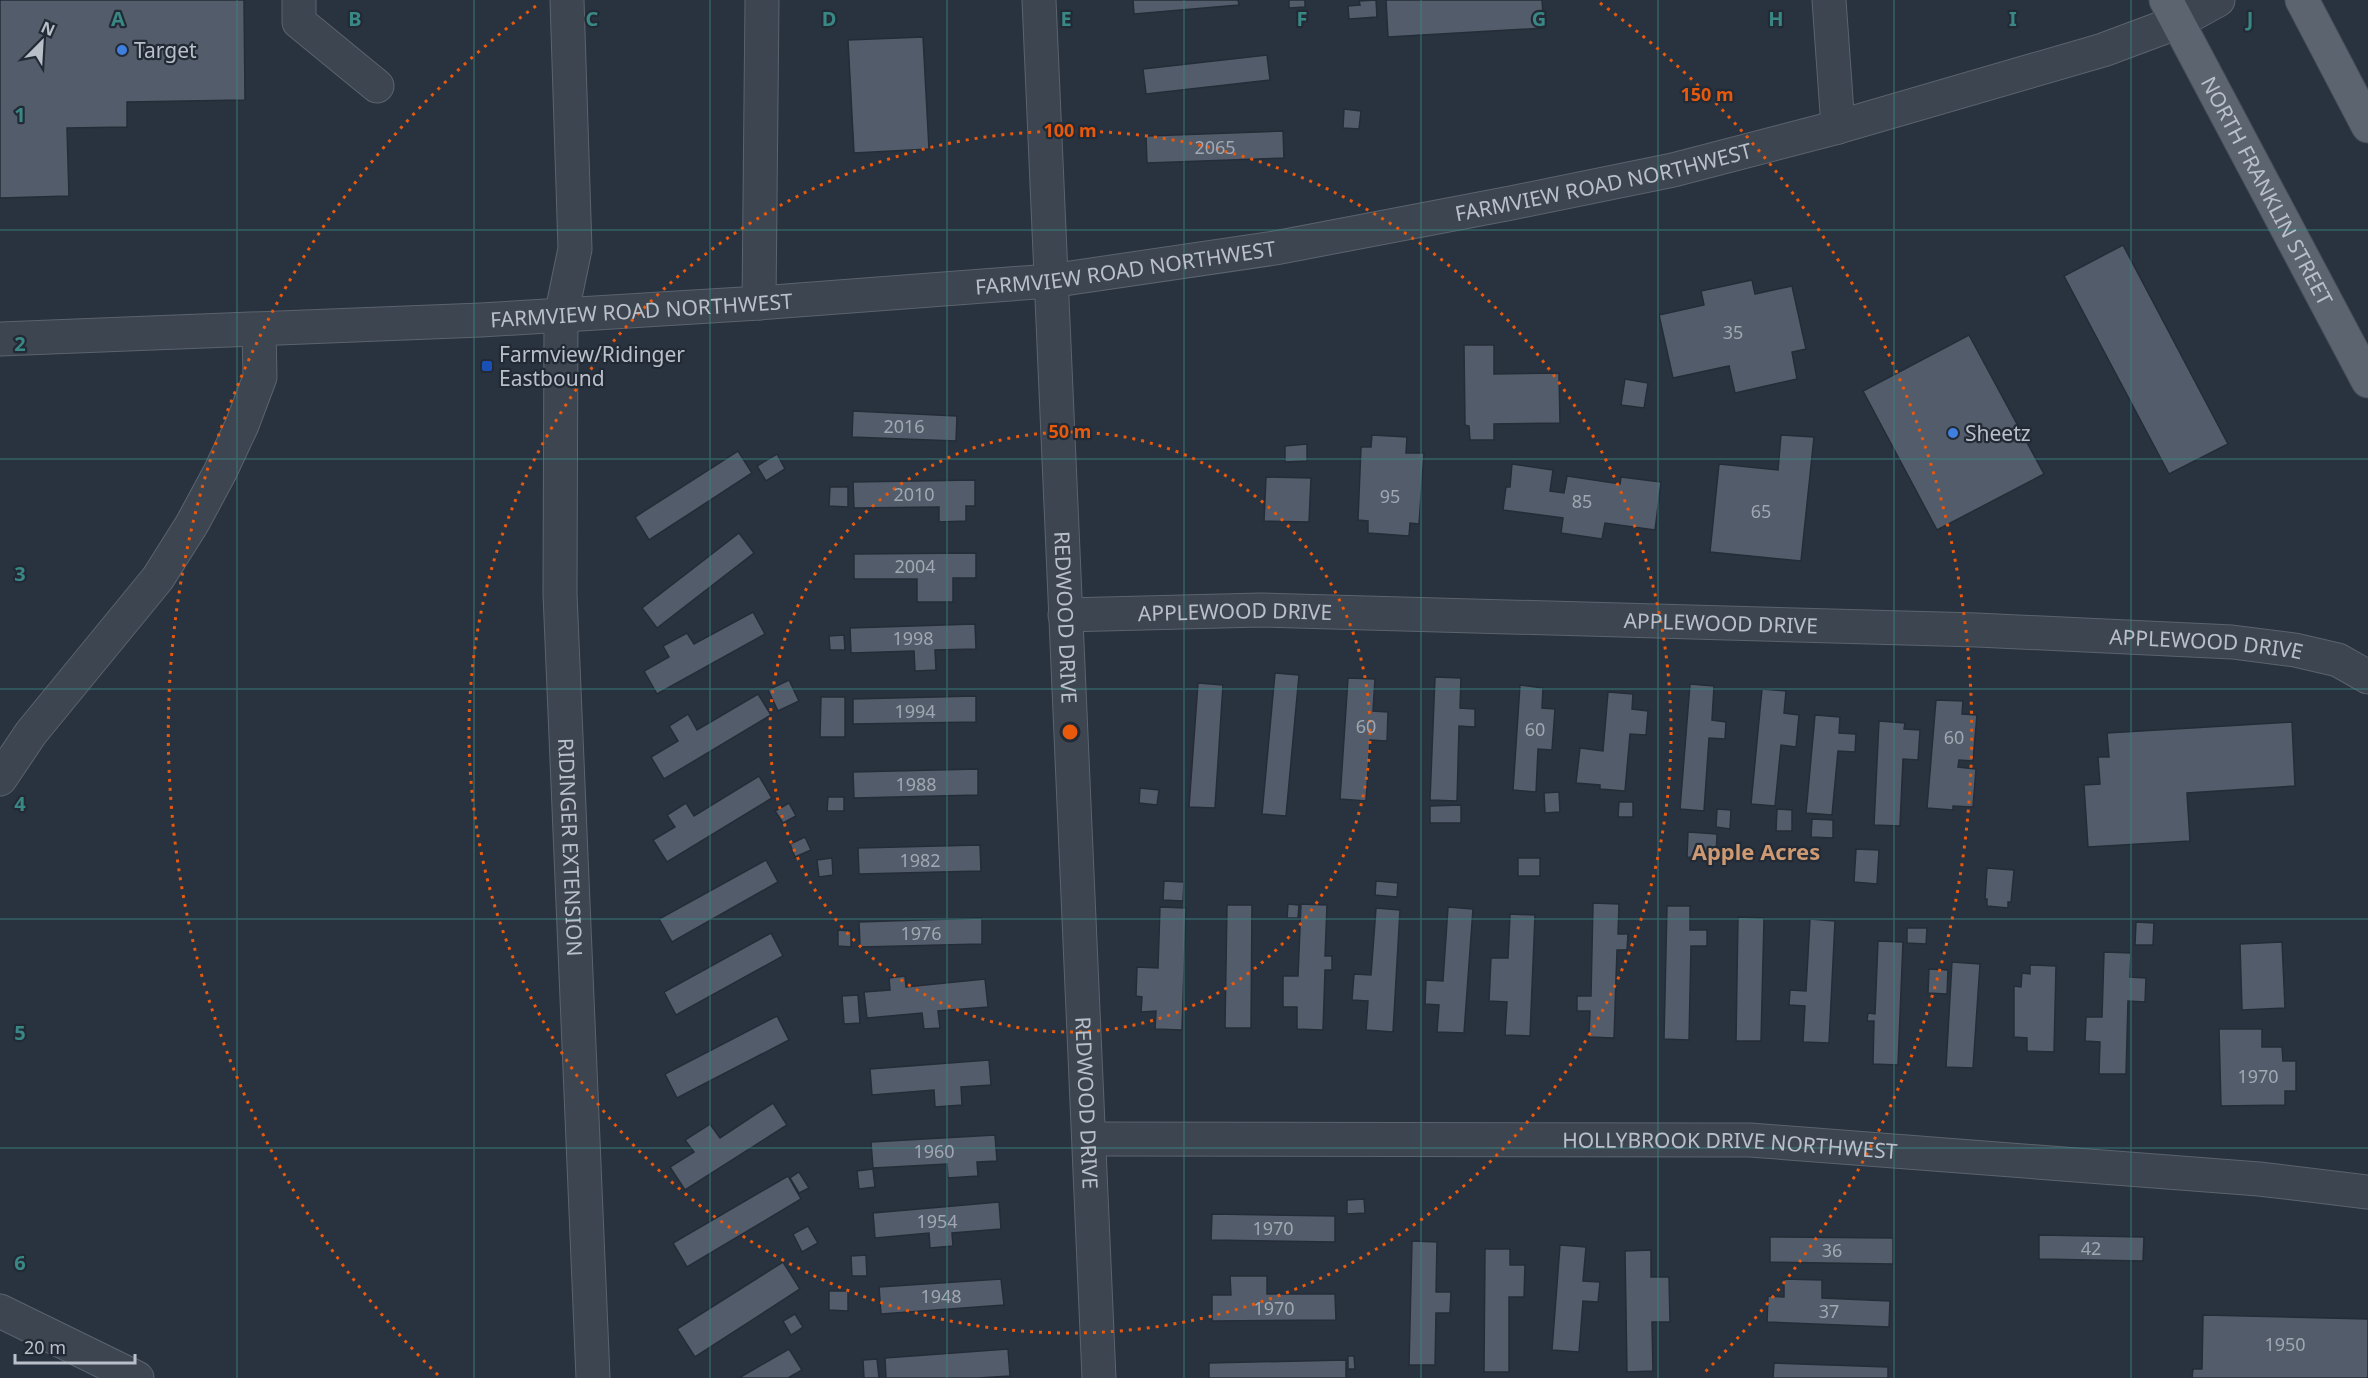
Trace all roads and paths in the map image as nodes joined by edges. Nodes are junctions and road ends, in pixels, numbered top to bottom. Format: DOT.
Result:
graph roads {
  1 [pos="299,0"];
  2 [pos="567,0"];
  3 [pos="762,0"];
  4 [pos="1039,0"];
  5 [pos="1830,0"];
  6 [pos="2218,0"];
  7 [pos="2302,0"];
  8 [pos="2172,11"];
  9 [pos="376,86"];
  10 [pos="2368,126"];
  11 [pos="1838,127"];
  12 [pos="1050,281"];
  13 [pos="759,303"];
  14 [pos="561,316"];
  15 [pos="259,330"];
  16 [pos="0,339"];
  17 [pos="2368,381"];
  18 [pos="1065,615"];
  19 [pos="2368,678"];
  20 [pos="0,779"];
  21 [pos="1090,1139"];
  22 [pos="2368,1192"];
  23 [pos="0,1311"];
  24 [pos="137,1378"];
  25 [pos="593,1378"];
  26 [pos="1099,1378"];
  1 -- 9 [label="street"];
  2 -- 14 [label="street, RIDINGER EXTENSION"];
  3 -- 13 [label="street"];
  4 -- 12 [label="street, REDWOOD DRIVE"];
  5 -- 11 [label="street"];
  6 -- 8 [label="street, FARMVIEW ROAD NORTHWEST"];
  7 -- 10 [label="main road"];
  8 -- 11 [label="street, FARMVIEW ROAD NORTHWEST"];
  8 -- 17 [label="main road, NORTH FRANKLIN STREET"];
  11 -- 12 [label="street, FARMVIEW ROAD NORTHWEST"];
  12 -- 13 [label="street, FARMVIEW ROAD NORTHWEST"];
  12 -- 18 [label="street, REDWOOD DRIVE"];
  13 -- 14 [label="street, FARMVIEW ROAD NORTHWEST"];
  14 -- 15 [label="street, FARMVIEW ROAD NORTHWEST"];
  14 -- 25 [label="street, RIDINGER EXTENSION"];
  15 -- 16 [label="street, FARMVIEW ROAD NORTHWEST"];
  15 -- 20 [label="street"];
  18 -- 19 [label="street, APPLEWOOD DRIVE"];
  18 -- 21 [label="street, REDWOOD DRIVE"];
  21 -- 22 [label="street, HOLLYBROOK DRIVE NORTHWEST"];
  21 -- 26 [label="street, REDWOOD DRIVE"];
  23 -- 24 [label="street"];
}
